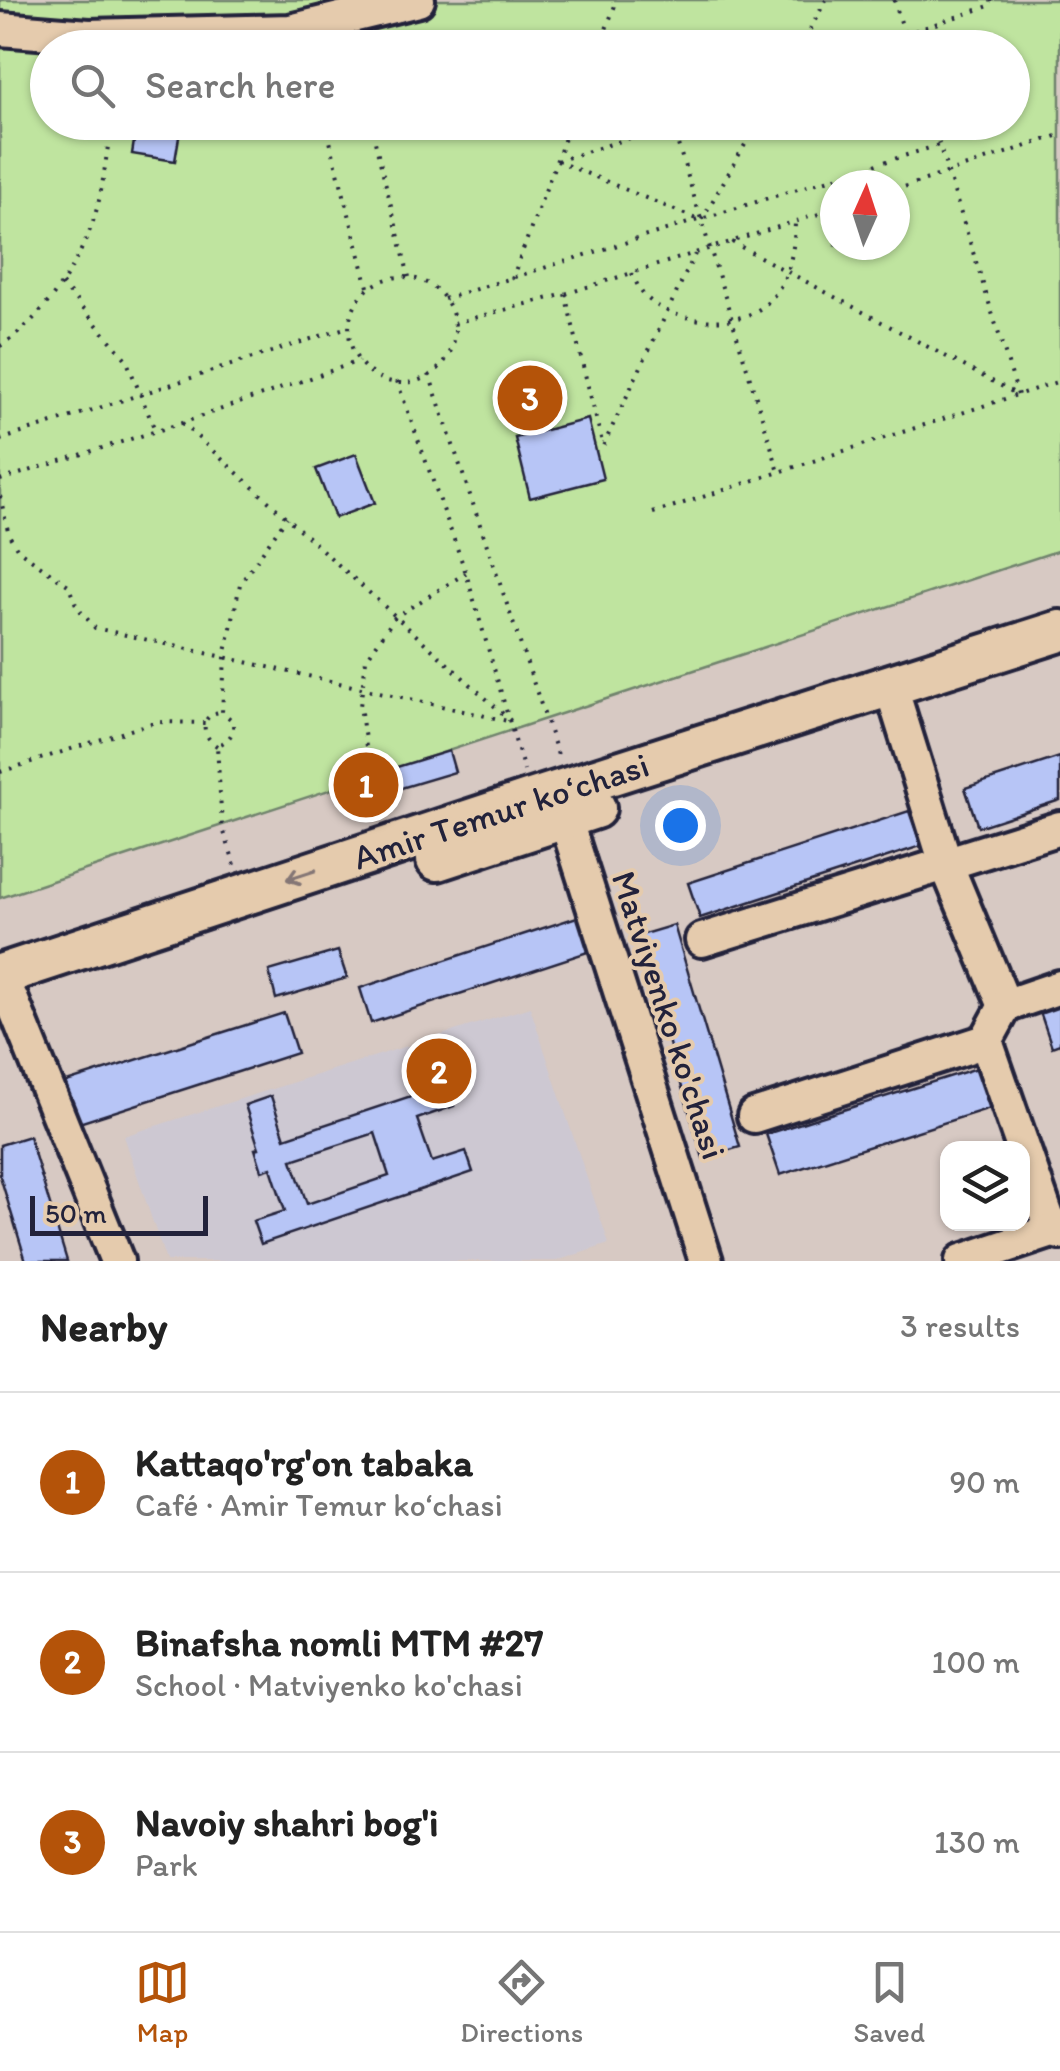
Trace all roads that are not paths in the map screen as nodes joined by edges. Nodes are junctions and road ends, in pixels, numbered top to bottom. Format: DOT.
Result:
graph roads {
  1 [pos="418,0"];
  2 [pos="0,29"];
  3 [pos="290,30"];
  4 [pos="30,31"];
  5 [pos="1060,630"];
  6 [pos="1060,657"];
  7 [pos="894,699"];
  8 [pos="553,793"];
  9 [pos="1060,828"];
  10 [pos="946,864"];
  11 [pos="702,940"];
  12 [pos="1060,986"];
  13 [pos="4,991"];
  14 [pos="1005,1006"];
  15 [pos="986,1041"];
  16 [pos="754,1116"];
  17 [pos="1056,1232"];
  18 [pos="117,1261"];
  19 [pos="706,1261"];
  20 [pos="962,1261"];
  1 -- 3 [label="street"];
  2 -- 4 [label="street"];
  5 -- 7 [label="main road, Amir Temur ko‘chasi"];
  6 -- 7 [label="main road, Amir Temur ko‘chasi"];
  7 -- 8 [label="main road, Amir Temur ko‘chasi"];
  7 -- 10 [label="street"];
  8 -- 13 [label="main road, Amir Temur ko‘chasi"];
  8 -- 13 [label="main road, Amir Temur ko‘chasi, one-way"];
  8 -- 19 [label="street, Matviyenko ko'chasi"];
  9 -- 10 [label="street"];
  10 -- 11 [label="street"];
  10 -- 14 [label="street"];
  12 -- 14 [label="street"];
  13 -- 18 [label="street"];
  14 -- 15 [label="street"];
  15 -- 16 [label="street"];
  15 -- 17 [label="street"];
  17 -- 20 [label="street"];
}
